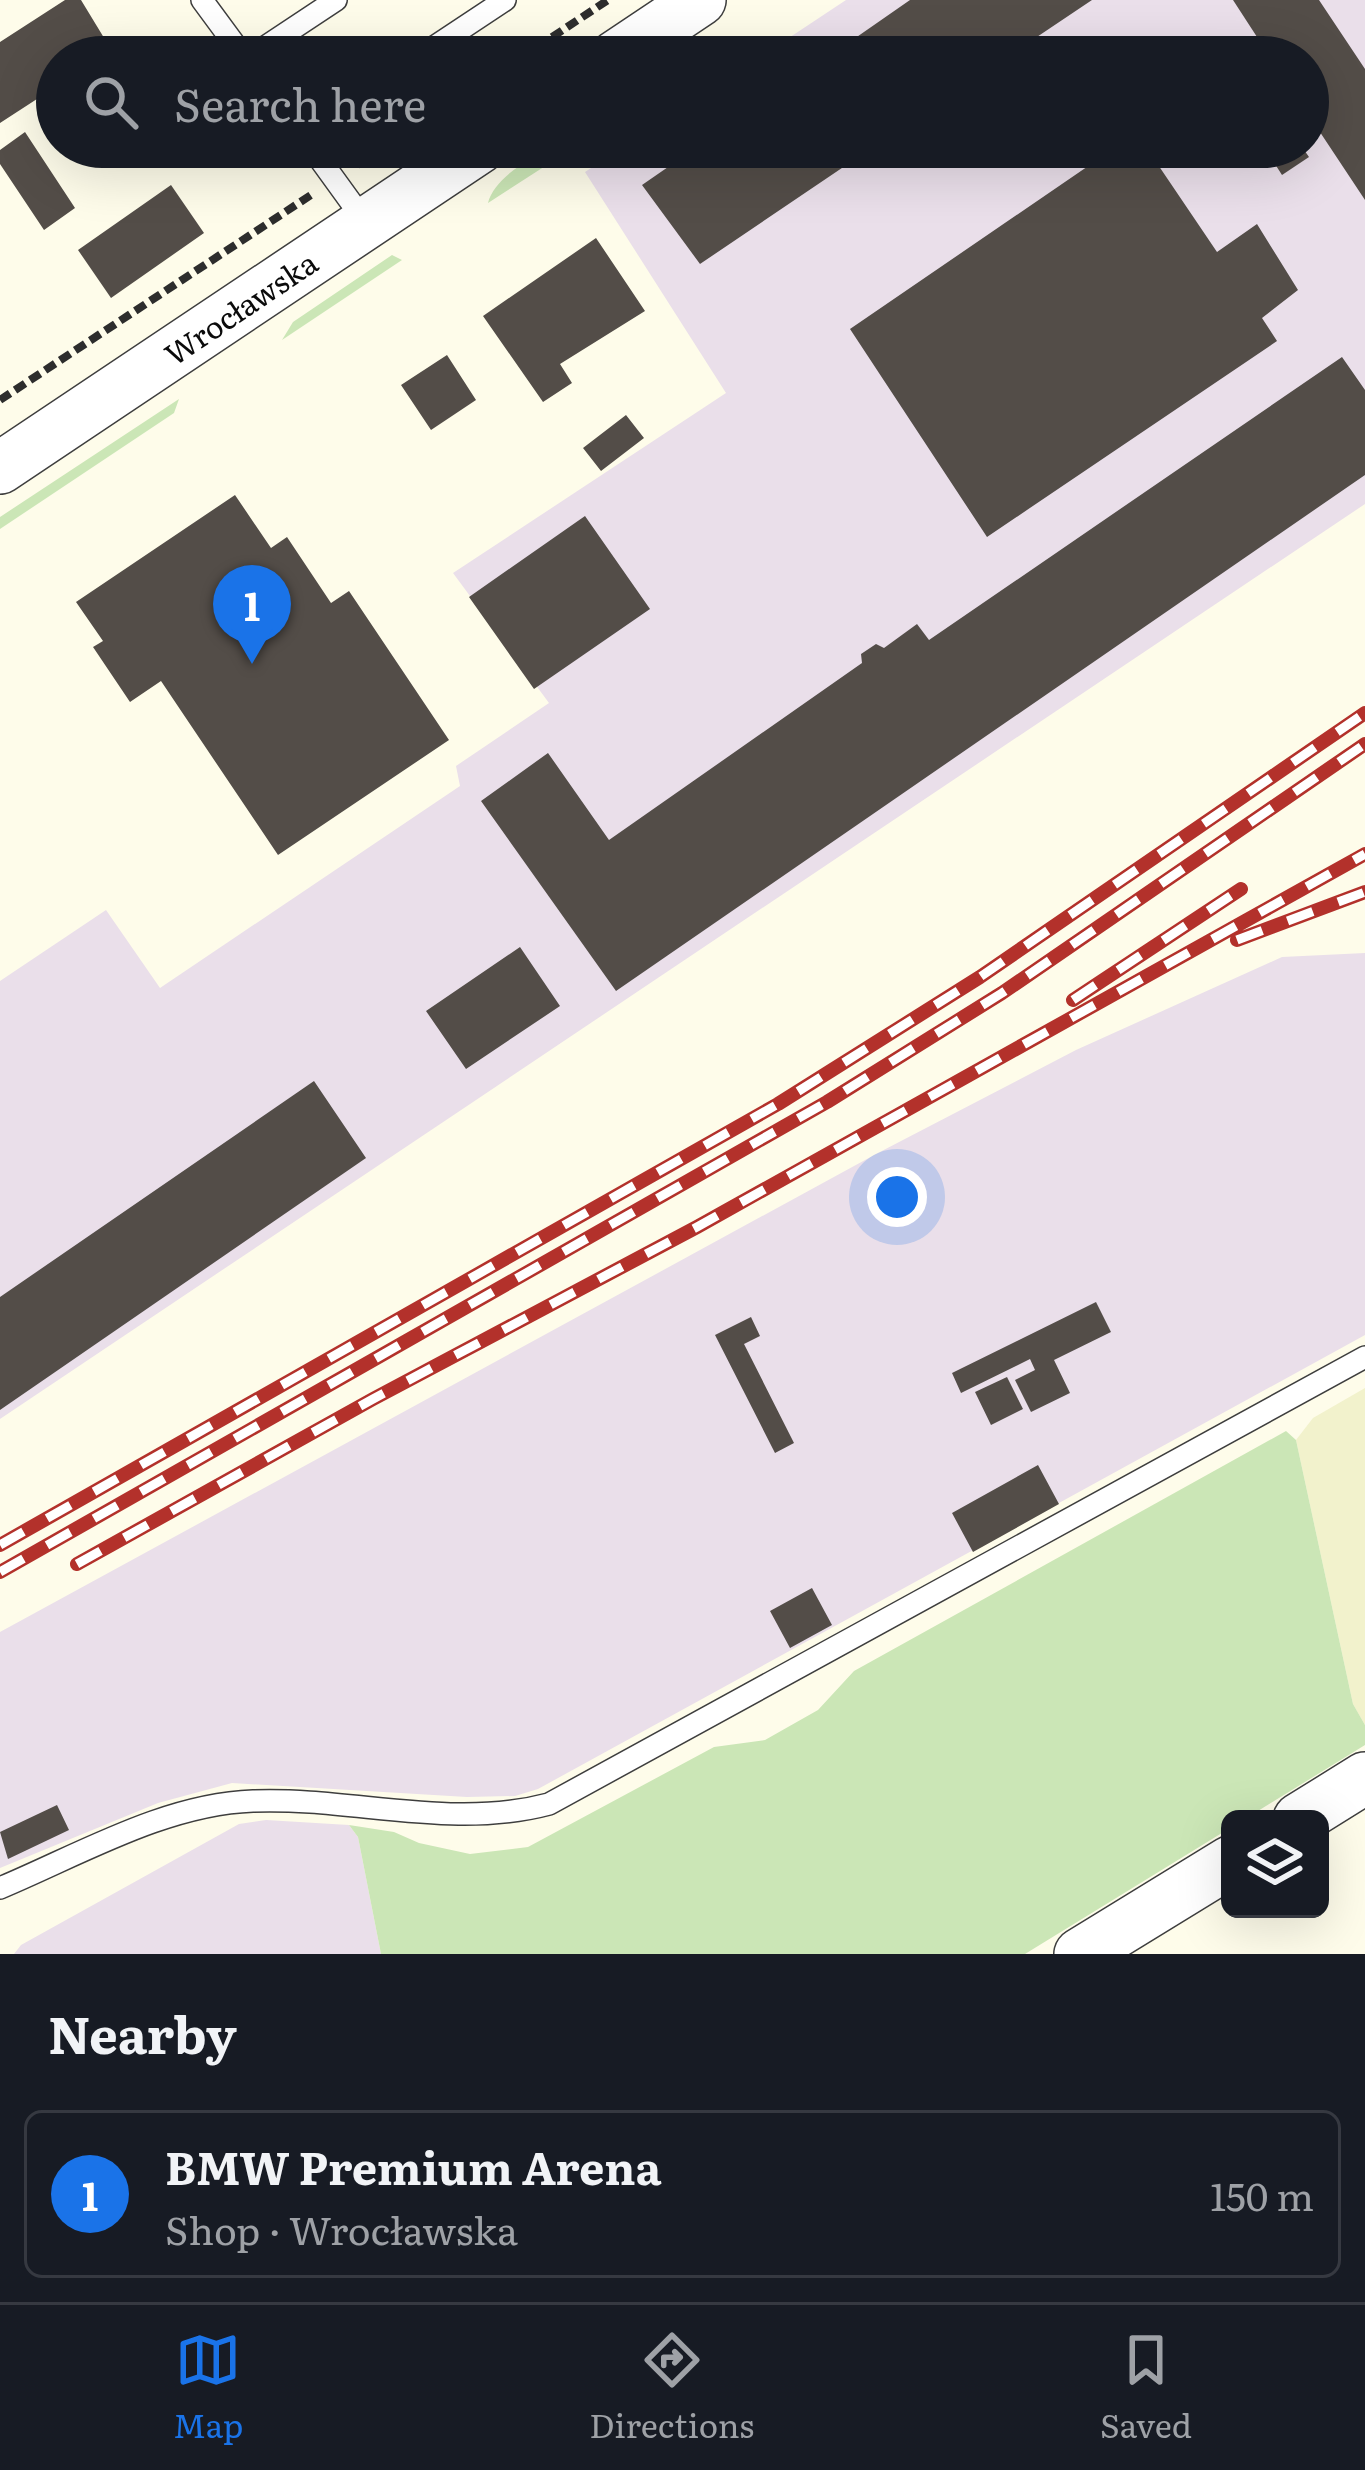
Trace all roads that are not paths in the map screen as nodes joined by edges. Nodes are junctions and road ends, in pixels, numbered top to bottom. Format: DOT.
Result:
graph roads {
  1 [pos="202,0"];
  2 [pos="336,0"];
  3 [pos="505,0"];
  4 [pos="691,2"];
  5 [pos="230,36"];
  6 [pos="280,36"];
  7 [pos="451,36"];
  8 [pos="643,36"];
  9 [pos="327,168"];
  10 [pos="448,168"];
  11 [pos="366,223"];
  12 [pos="0,468"];
  13 [pos="1365,1357"];
  14 [pos="1365,1778"];
  15 [pos="1313,1810"];
  16 [pos="1221,1868"];
  17 [pos="0,1888"];
  18 [pos="1080,1954"];
  1 -- 5 [label="lane"];
  2 -- 6 [label="lane"];
  3 -- 7 [label="lane"];
  4 -- 8 [label="street"];
  9 -- 11 [label="lane"];
  10 -- 11 [label="street, Wrocławska"];
  11 -- 12 [label="street, Wrocławska"];
  13 -- 17 [label="lane"];
  14 -- 15 [label="street"];
  16 -- 18 [label="street"];
}
